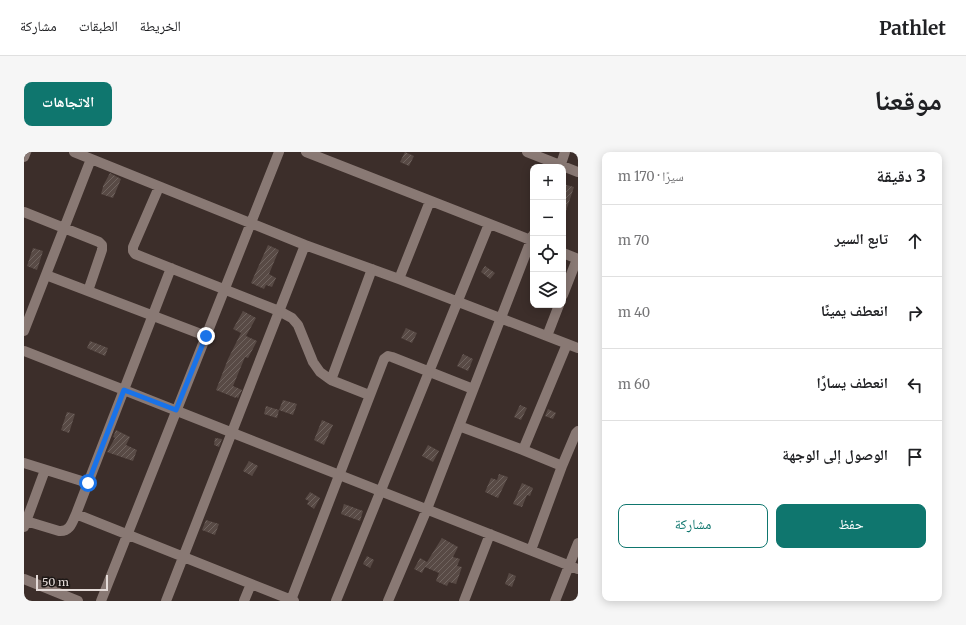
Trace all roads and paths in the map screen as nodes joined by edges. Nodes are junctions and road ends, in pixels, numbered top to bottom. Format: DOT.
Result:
graph roads {
  1 [pos="26,152"];
  2 [pos="74,152"];
  3 [pos="279,152"];
  4 [pos="527,152"];
  5 [pos="565,152"];
  6 [pos="311,153"];
  7 [pos="24,157"];
  8 [pos="91,159"];
  9 [pos="555,164"];
  10 [pos="561,164"];
  11 [pos="566,168"];
  12 [pos="578,172"];
  13 [pos="159,186"];
  14 [pos="430,201"];
  15 [pos="24,212"];
  16 [pos="251,222"];
  17 [pos="489,224"];
  18 [pos="64,228"];
  19 [pos="530,238"];
  20 [pos="530,244"];
  21 [pos="305,245"];
  22 [pos="566,254"];
  23 [pos="578,259"];
  24 [pos="171,268"];
  25 [pos="372,269"];
  26 [pos="46,275"];
  27 [pos="399,279"];
  28 [pos="566,288"];
  29 [pos="224,289"];
  30 [pos="88,291"];
  31 [pos="458,302"];
  32 [pos="558,308"];
  33 [pos="279,311"];
  34 [pos="152,316"];
  35 [pos="501,318"];
  36 [pos="24,331"];
  37 [pos="206,336"];
  38 [pos="547,336"];
  39 [pos="567,344"];
  40 [pos="578,348"];
  41 [pos="24,351"];
  42 [pos="429,371"];
  43 [pos="331,380"];
  44 [pos="473,389"];
  45 [pos="124,390"];
  46 [pos="369,395"];
  47 [pos="176,410"];
  48 [pos="459,426"];
  49 [pos="578,431"];
  50 [pos="232,432"];
  51 [pos="523,450"];
  52 [pos="24,463"];
  53 [pos="562,466"];
  54 [pos="45,470"];
  55 [pos="339,474"];
  56 [pos="88,483"];
  57 [pos="381,491"];
  58 [pos="427,509"];
  59 [pos="76,514"];
  60 [pos="25,524"];
  61 [pos="490,534"];
  62 [pos="127,535"];
  63 [pos="578,543"];
  64 [pos="531,550"];
  65 [pos="183,557"];
  66 [pos="573,567"];
  67 [pos="24,579"];
  68 [pos="251,584"];
  69 [pos="292,600"];
  70 [pos="78,601"];
  71 [pos="100,601"];
  72 [pos="166,601"];
  73 [pos="244,601"];
  74 [pos="336,601"];
  75 [pos="388,601"];
  76 [pos="464,601"];
  77 [pos="555,601"];
  1 -- 7 [label="street"];
  2 -- 8 [label="street"];
  3 -- 16 [label="street"];
  4 -- 9 [label="street"];
  5 -- 10 [label="street"];
  6 -- 14 [label="street"];
  8 -- 13 [label="street"];
  8 -- 18 [label="street"];
  11 -- 12 [label="street"];
  13 -- 16 [label="street"];
  13 -- 24 [label="street"];
  14 -- 17 [label="street"];
  14 -- 27 [label="street"];
  15 -- 18 [label="street"];
  16 -- 21 [label="street"];
  16 -- 29 [label="street"];
  17 -- 19 [label="street"];
  17 -- 31 [label="street"];
  18 -- 26 [label="street"];
  18 -- 30 [label="street"];
  20 -- 35 [label="street"];
  21 -- 25 [label="street"];
  21 -- 33 [label="street"];
  22 -- 23 [label="street"];
  23 -- 28 [label="street"];
  24 -- 29 [label="street"];
  24 -- 34 [label="street"];
  25 -- 27 [label="street"];
  25 -- 43 [label="street"];
  26 -- 30 [label="street"];
  26 -- 36 [label="street"];
  27 -- 31 [label="street"];
  29 -- 33 [label="street"];
  29 -- 37 [label="street"];
  30 -- 34 [label="street"];
  31 -- 35 [label="street"];
  31 -- 42 [label="street"];
  32 -- 38 [label="street"];
  33 -- 43 [label="street"];
  33 -- 50 [label="street"];
  34 -- 37 [label="street"];
  34 -- 45 [label="street"];
  35 -- 38 [label="street"];
  35 -- 44 [label="street"];
  37 -- 47 [label="street"];
  38 -- 39 [label="street"];
  39 -- 40 [label="street"];
  39 -- 51 [label="street"];
  41 -- 45 [label="street"];
  42 -- 44 [label="street"];
  42 -- 46 [label="street"];
  42 -- 57 [label="street"];
  43 -- 46 [label="street"];
  44 -- 48 [label="street"];
  45 -- 47 [label="street"];
  45 -- 56 [label="street"];
  46 -- 55 [label="street"];
  47 -- 50 [label="street"];
  47 -- 62 [label="street"];
  48 -- 51 [label="street"];
  48 -- 58 [label="street"];
  49 -- 53 [label="street"];
  50 -- 55 [label="street"];
  50 -- 65 [label="street"];
  51 -- 53 [label="street"];
  52 -- 54 [label="street"];
  53 -- 64 [label="street"];
  54 -- 56 [label="street"];
  54 -- 60 [label="street"];
  55 -- 57 [label="street"];
  55 -- 69 [label="street"];
  56 -- 59 [label="street"];
  57 -- 58 [label="street"];
  57 -- 74 [label="street"];
  58 -- 61 [label="street"];
  58 -- 75 [label="street"];
  59 -- 60 [label="street"];
  59 -- 62 [label="street"];
  61 -- 64 [label="street"];
  61 -- 76 [label="street"];
  62 -- 65 [label="street"];
  62 -- 71 [label="street"];
  63 -- 66 [label="street"];
  64 -- 66 [label="street"];
  65 -- 68 [label="street"];
  65 -- 72 [label="street"];
  66 -- 77 [label="street"];
  67 -- 70 [label="street"];
  68 -- 69 [label="street"];
  68 -- 73 [label="street"];
}
